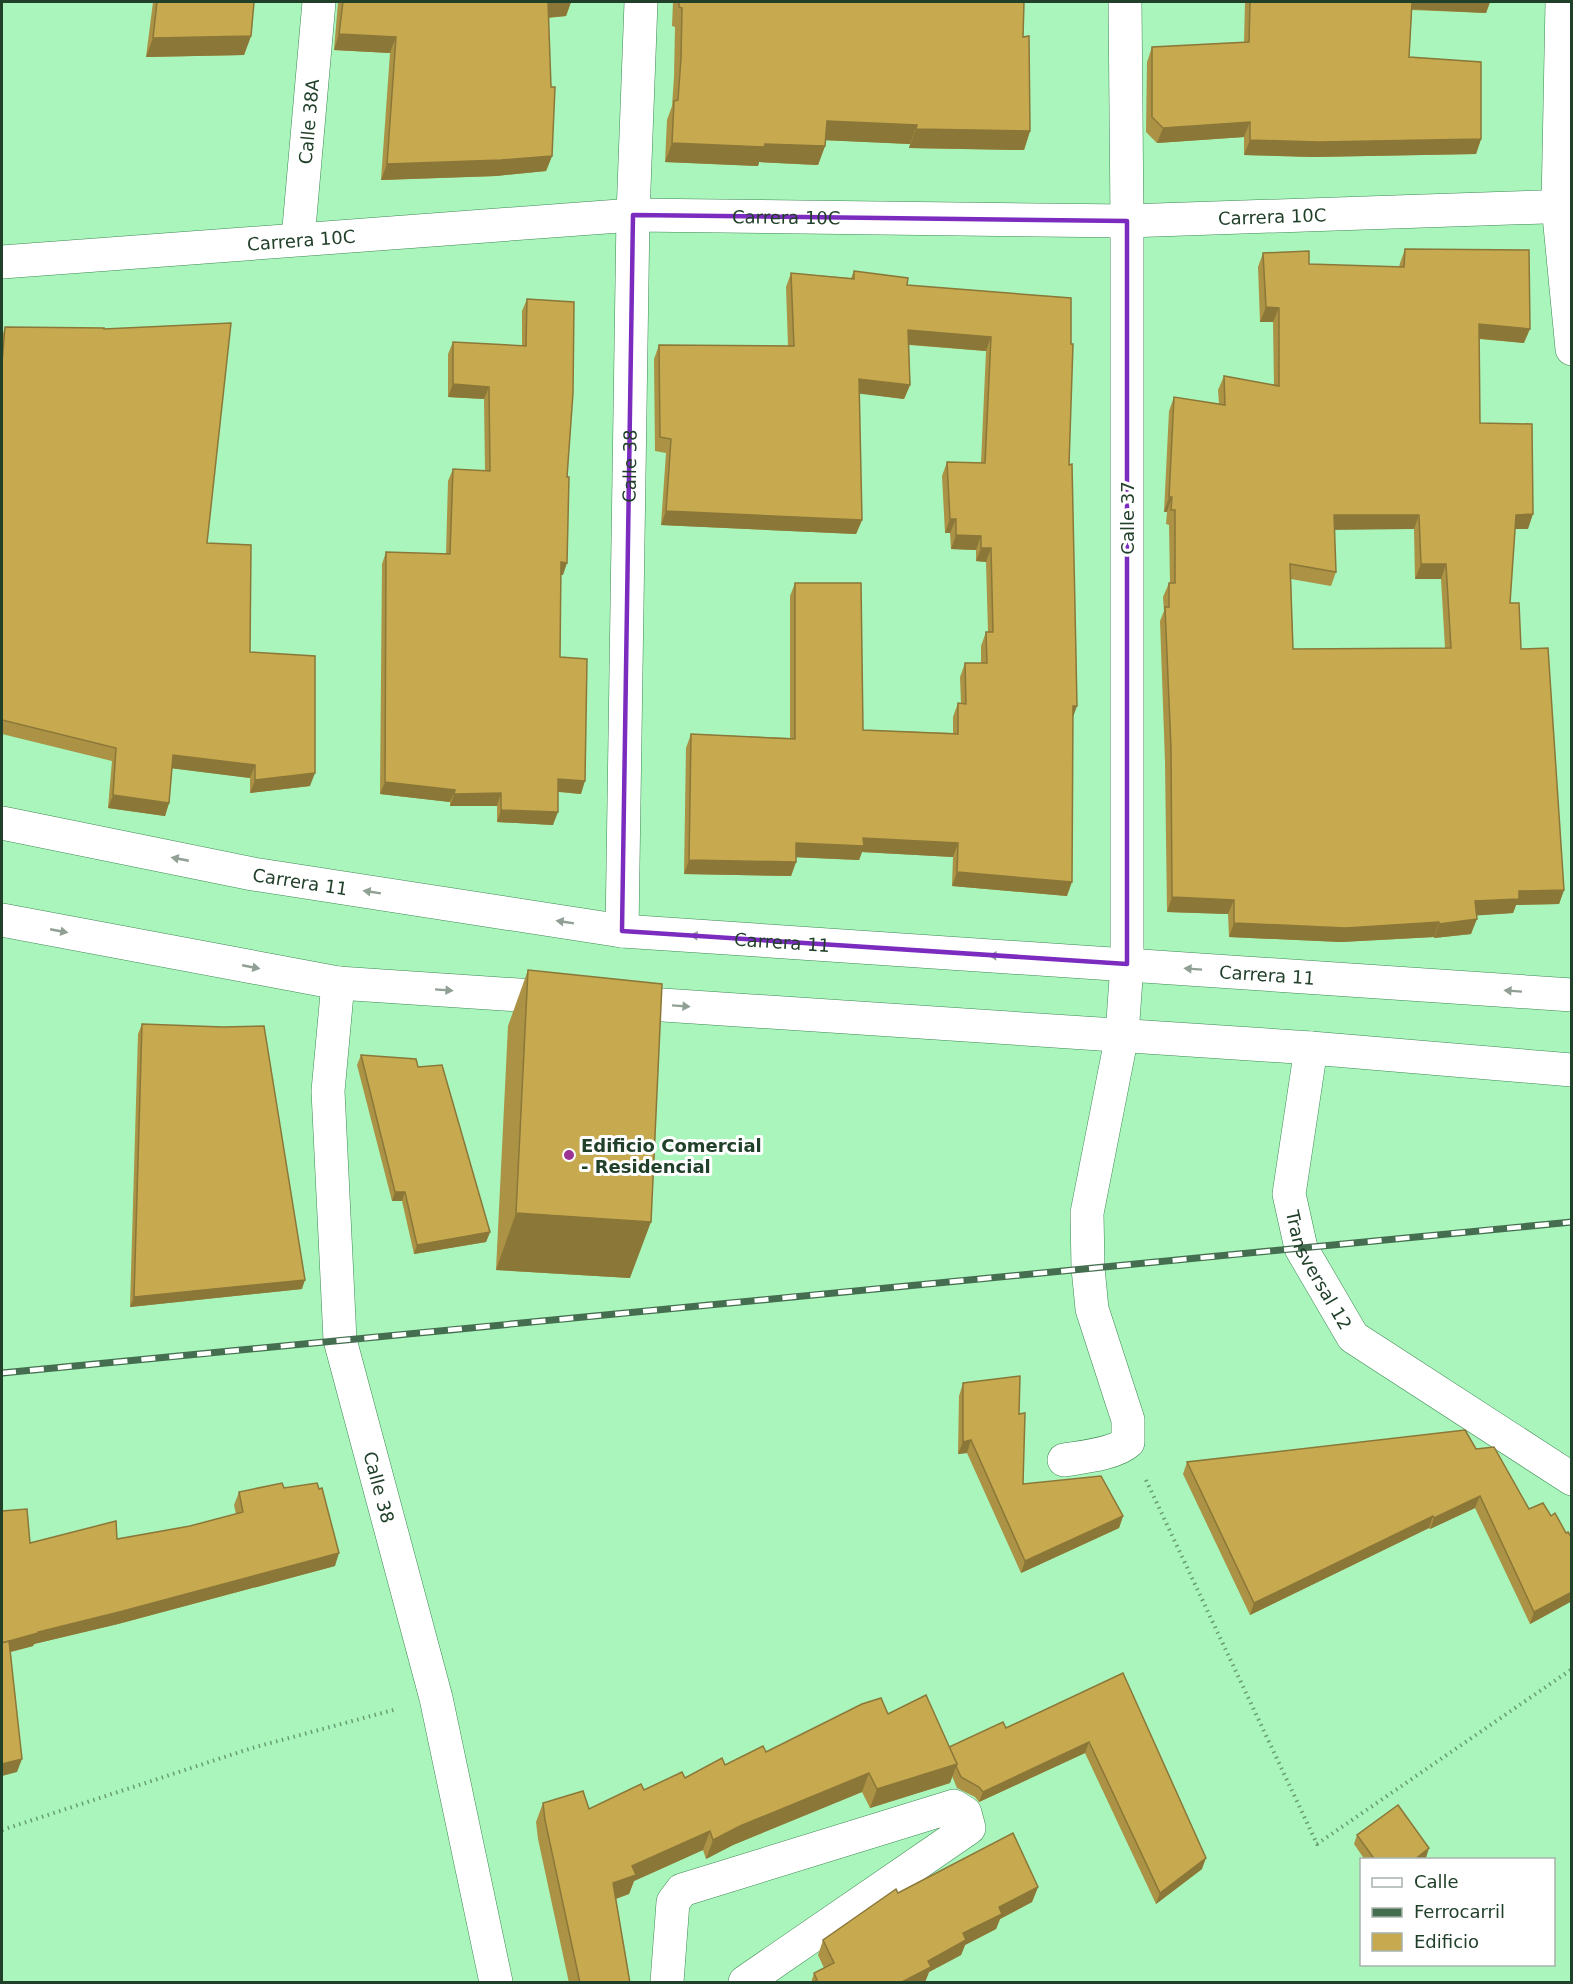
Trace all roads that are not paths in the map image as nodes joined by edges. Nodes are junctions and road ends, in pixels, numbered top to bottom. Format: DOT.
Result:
graph roads {
  1 [pos="319,2"];
  2 [pos="641,2"];
  3 [pos="1125,2"];
  4 [pos="1562,2"];
  5 [pos="1565,206"];
  6 [pos="633,215"];
  7 [pos="1127,221"];
  8 [pos="298,239"];
  9 [pos="2,262"];
  10 [pos="1572,349"];
  11 [pos="2,823"];
  12 [pos="2,920"];
  13 [pos="622,931"];
  14 [pos="1127,964"];
  15 [pos="338,983"];
  16 [pos="1572,995"];
  17 [pos="1122,1035"];
  18 [pos="1311,1048"];
  19 [pos="1572,1071"];
  20 [pos="1064,1460"];
  21 [pos="1572,1479"];
  22 [pos="496,1983"];
  23 [pos="667,1983"];
  24 [pos="745,1983"];
  1 -- 8 [label="street, Calle 38A"];
  2 -- 6 [label="street, Calle 38"];
  3 -- 7 [label="street, Calle 37"];
  4 -- 5 [label="street"];
  5 -- 7 [label="street, Carrera 10C"];
  5 -- 10 [label="street"];
  6 -- 7 [label="street, Carrera 10C"];
  6 -- 8 [label="street, Carrera 10C"];
  6 -- 13 [label="street, Calle 38"];
  7 -- 14 [label="street, Calle 37"];
  8 -- 9 [label="street, Carrera 10C"];
  13 -- 11 [label="street, Carrera 11, one-way"];
  12 -- 15 [label="street, one-way"];
  14 -- 13 [label="street, Carrera 11, one-way"];
  16 -- 14 [label="street, Carrera 11, one-way"];
  14 -- 17 [label="street, Calle 37"];
  15 -- 17 [label="street, one-way"];
  15 -- 22 [label="street, Calle 38"];
  17 -- 18 [label="street"];
  17 -- 20 [label="street, Calle 37"];
  18 -- 19 [label="street"];
  18 -- 21 [label="street, Transversal 12"];
  23 -- 24 [label="street"];
}
